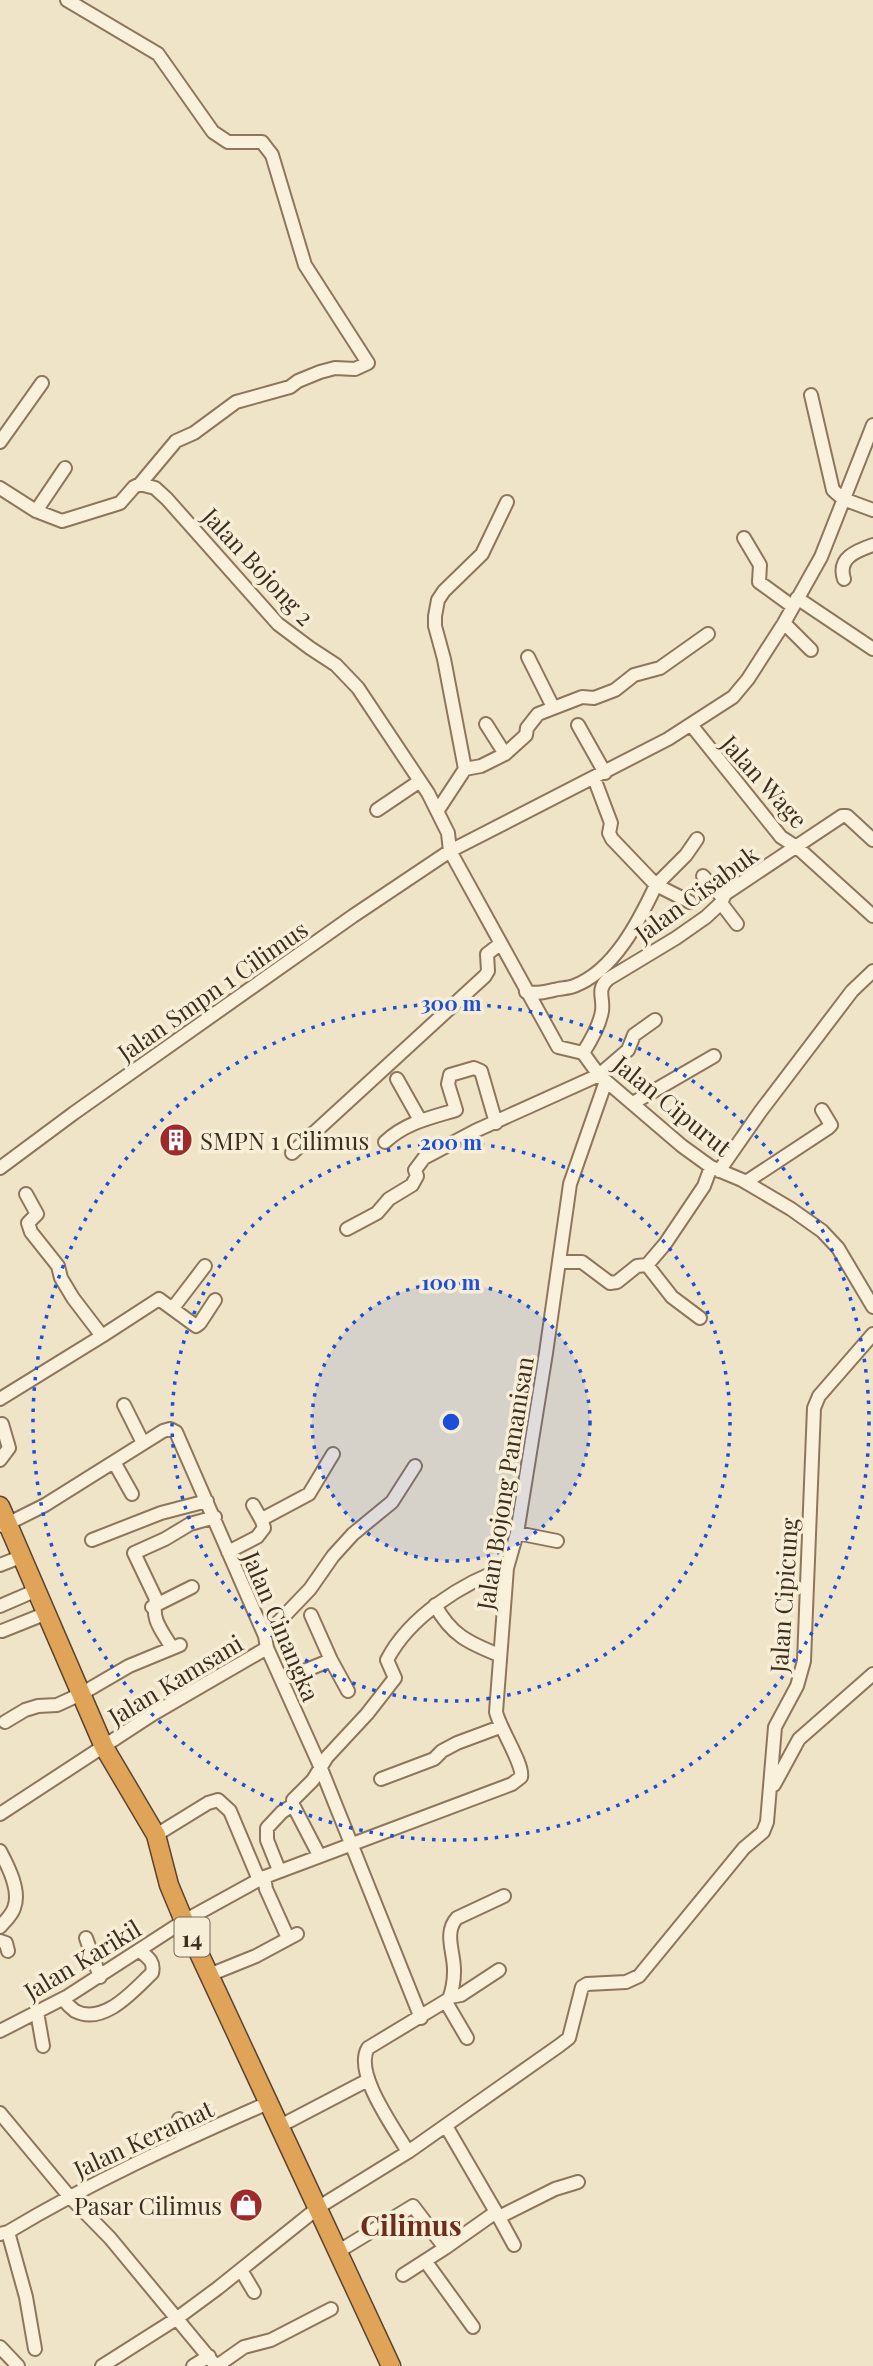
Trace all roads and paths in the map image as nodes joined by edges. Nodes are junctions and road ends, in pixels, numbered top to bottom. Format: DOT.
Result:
graph roads {
  1 [pos="66,0"];
  2 [pos="42,383"];
  3 [pos="811,396"];
  4 [pos="873,425"];
  5 [pos="0,442"];
  6 [pos="65,468"];
  7 [pos="140,484"];
  8 [pos="0,488"];
  9 [pos="843,499"];
  10 [pos="507,502"];
  11 [pos="873,510"];
  12 [pos="36,511"];
  13 [pos="744,538"];
  14 [pos="873,545"];
  15 [pos="844,579"];
  16 [pos="794,602"];
  17 [pos="784,623"];
  18 [pos="708,634"];
  19 [pos="873,649"];
  20 [pos="811,650"];
  21 [pos="528,657"];
  22 [pos="553,707"];
  23 [pos="486,724"];
  24 [pos="578,725"];
  25 [pos="692,726"];
  26 [pos="505,754"];
  27 [pos="465,769"];
  28 [pos="599,775"];
  29 [pos="421,780"];
  30 [pos="377,810"];
  31 [pos="438,810"];
  32 [pos="697,839"];
  33 [pos="873,840"];
  34 [pos="797,848"];
  35 [pos="450,851"];
  36 [pos="703,876"];
  37 [pos="656,885"];
  38 [pos="721,900"];
  39 [pos="690,902"];
  40 [pos="873,916"];
  41 [pos="737,924"];
  42 [pos="500,944"];
  43 [pos="873,971"];
  44 [pos="526,992"];
  45 [pos="655,1020"];
  46 [pos="583,1053"];
  47 [pos="714,1056"];
  48 [pos="602,1078"];
  49 [pos="397,1079"];
  50 [pos="633,1103"];
  51 [pos="822,1110"];
  52 [pos="420,1120"];
  53 [pos="496,1124"];
  54 [pos="385,1142"];
  55 [pos="292,1153"];
  56 [pos="0,1168"];
  57 [pos="715,1169"];
  58 [pos="746,1182"];
  59 [pos="26,1194"];
  60 [pos="347,1229"];
  61 [pos="559,1262"];
  62 [pos="647,1265"];
  63 [pos="205,1266"];
  64 [pos="215,1300"];
  65 [pos="872,1305"];
  66 [pos="173,1308"];
  67 [pos="700,1318"];
  68 [pos="873,1334"];
  69 [pos="102,1335"];
  70 [pos="0,1399"];
  71 [pos="124,1405"];
  72 [pos="2,1424"];
  73 [pos="143,1444"];
  74 [pos="333,1454"];
  75 [pos="0,1460"];
  76 [pos="114,1462"];
  77 [pos="415,1466"];
  78 [pos="132,1494"];
  79 [pos="208,1501"];
  80 [pos="253,1505"];
  81 [pos="0,1506"];
  82 [pos="215,1517"];
  83 [pos="262,1521"];
  84 [pos="4,1526"];
  85 [pos="517,1533"];
  86 [pos="92,1540"];
  87 [pos="557,1541"];
  88 [pos="228,1552"];
  89 [pos="23,1556"];
  90 [pos="0,1565"];
  91 [pos="507,1568"];
  92 [pos="192,1587"];
  93 [pos="37,1590"];
  94 [pos="435,1605"];
  95 [pos="0,1606"];
  96 [pos="152,1607"];
  97 [pos="47,1613"];
  98 [pos="311,1615"];
  99 [pos="2,1631"];
  100 [pos="266,1642"];
  101 [pos="499,1655"];
  102 [pos="331,1660"];
  103 [pos="873,1674"];
  104 [pos="282,1680"];
  105 [pos="348,1691"];
  106 [pos="81,1694"];
  107 [pos="5,1722"];
  108 [pos="500,1727"];
  109 [pos="104,1746"];
  110 [pos="320,1766"];
  111 [pos="381,1779"];
  112 [pos="775,1783"];
  113 [pos="293,1805"];
  114 [pos="0,1814"];
  115 [pos="156,1835"];
  116 [pos="350,1844"];
  117 [pos="319,1855"];
  118 [pos="1,1857"];
  119 [pos="279,1871"];
  120 [pos="261,1878"];
  121 [pos="504,1896"];
  122 [pos="184,1920"];
  123 [pos="0,1927"];
  124 [pos="86,1938"];
  125 [pos="138,1950"];
  126 [pos="499,1970"];
  127 [pos="209,1975"];
  128 [pos="100,1977"];
  129 [pos="448,1999"];
  130 [pos="63,2000"];
  131 [pos="37,2012"];
  132 [pos="421,2018"];
  133 [pos="0,2031"];
  134 [pos="467,2038"];
  135 [pos="44,2046"];
  136 [pos="368,2080"];
  137 [pos="268,2103"];
  138 [pos="0,2113"];
  139 [pos="179,2119"];
  140 [pos="280,2126"];
  141 [pos="446,2126"];
  142 [pos="183,2140"];
  143 [pos="408,2152"];
  144 [pos="578,2182"];
  145 [pos="69,2196"];
  146 [pos="318,2207"];
  147 [pos="498,2214"];
  148 [pos="4,2233"];
  149 [pos="514,2245"];
  150 [pos="445,2248"];
  151 [pos="339,2251"];
  152 [pos="426,2262"];
  153 [pos="241,2270"];
  154 [pos="403,2275"];
  155 [pos="254,2292"];
  156 [pos="331,2309"];
  157 [pos="176,2319"];
  158 [pos="473,2327"];
  159 [pos="0,2347"];
  160 [pos="35,2349"];
  161 [pos="214,2363"];
  162 [pos="18,2366"];
  163 [pos="102,2366"];
  164 [pos="192,2366"];
  165 [pos="391,2366"];
  1 -- 7 [label="street"];
  2 -- 5 [label="street"];
  3 -- 9 [label="street"];
  4 -- 9 [label="street, Jalan Smpn 1 Cilimus"];
  6 -- 12 [label="street"];
  7 -- 12 [label="street"];
  7 -- 29 [label="street, Jalan Bojong 2"];
  8 -- 12 [label="street"];
  9 -- 11 [label="street"];
  9 -- 16 [label="street, Jalan Smpn 1 Cilimus"];
  10 -- 27 [label="street"];
  13 -- 16 [label="street"];
  14 -- 15 [label="street"];
  16 -- 17 [label="street, Jalan Smpn 1 Cilimus"];
  16 -- 19 [label="street"];
  17 -- 20 [label="street"];
  17 -- 25 [label="street, Jalan Smpn 1 Cilimus"];
  18 -- 22 [label="street"];
  21 -- 22 [label="street"];
  22 -- 26 [label="street"];
  23 -- 26 [label="street"];
  24 -- 28 [label="street"];
  25 -- 28 [label="street, Jalan Smpn 1 Cilimus"];
  25 -- 34 [label="street, Jalan Wage"];
  26 -- 27 [label="street"];
  27 -- 31 [label="street"];
  28 -- 35 [label="street, Jalan Smpn 1 Cilimus"];
  28 -- 37 [label="street"];
  29 -- 30 [label="street"];
  29 -- 31 [label="street, Jalan Bojong 2"];
  31 -- 35 [label="street, Jalan Bojong 2"];
  32 -- 37 [label="street"];
  33 -- 34 [label="street, Jalan Cisabuk"];
  34 -- 38 [label="street, Jalan Cisabuk"];
  34 -- 40 [label="street, Jalan Wage"];
  35 -- 42 [label="street, Jalan Cipurut"];
  35 -- 56 [label="street, Jalan Smpn 1 Cilimus"];
  36 -- 38 [label="street"];
  37 -- 39 [label="street"];
  37 -- 44 [label="street"];
  38 -- 41 [label="street"];
  38 -- 46 [label="street, Jalan Cisabuk"];
  42 -- 44 [label="street, Jalan Cipurut"];
  42 -- 55 [label="street"];
  43 -- 57 [label="street"];
  44 -- 46 [label="street, Jalan Cipurut"];
  45 -- 48 [label="street"];
  46 -- 48 [label="street, Jalan Cipurut"];
  47 -- 50 [label="street"];
  48 -- 50 [label="street, Jalan Cipurut"];
  48 -- 53 [label="street"];
  48 -- 61 [label="street, Jalan Bojong Pamanisan"];
  49 -- 52 [label="street"];
  50 -- 57 [label="street, Jalan Cipurut"];
  51 -- 58 [label="street"];
  52 -- 53 [label="street"];
  52 -- 54 [label="street"];
  53 -- 60 [label="street"];
  57 -- 58 [label="street, Jalan Cipurut"];
  57 -- 62 [label="street"];
  58 -- 65 [label="street, Jalan Cipurut"];
  59 -- 69 [label="street"];
  61 -- 62 [label="street"];
  61 -- 85 [label="street, Jalan Bojong Pamanisan"];
  62 -- 67 [label="street"];
  63 -- 66 [label="street"];
  64 -- 66 [label="street"];
  66 -- 69 [label="street"];
  68 -- 112 [label="street, Jalan Cipicung"];
  69 -- 70 [label="street"];
  71 -- 73 [label="street"];
  72 -- 75 [label="street"];
  73 -- 76 [label="street, Jalan Cinangka"];
  73 -- 79 [label="street, Jalan Cinangka"];
  74 -- 83 [label="street"];
  76 -- 78 [label="street"];
  76 -- 84 [label="street, Jalan Cinangka"];
  77 -- 100 [label="street, Jalan Kamsani"];
  79 -- 82 [label="street, Jalan Cinangka"];
  79 -- 86 [label="street"];
  80 -- 83 [label="street"];
  81 -- 84 [label="highway, 14"];
  82 -- 88 [label="street, Jalan Cinangka"];
  82 -- 96 [label="street"];
  83 -- 88 [label="street"];
  84 -- 89 [label="highway, 14"];
  85 -- 87 [label="street"];
  85 -- 91 [label="street, Jalan Bojong Pamanisan"];
  88 -- 100 [label="street, Jalan Cinangka"];
  89 -- 90 [label="street"];
  89 -- 93 [label="highway, 14"];
  91 -- 94 [label="street"];
  91 -- 101 [label="street, Jalan Bojong Pamanisan"];
  92 -- 96 [label="street"];
  93 -- 95 [label="street"];
  93 -- 97 [label="highway, 14"];
  94 -- 101 [label="street"];
  94 -- 110 [label="street"];
  96 -- 106 [label="street"];
  97 -- 99 [label="street"];
  97 -- 106 [label="highway, 14"];
  98 -- 102 [label="street"];
  100 -- 104 [label="street, Jalan Cinangka"];
  100 -- 109 [label="street, Jalan Kamsani"];
  101 -- 108 [label="street, Jalan Bojong Pamanisan"];
  102 -- 104 [label="street"];
  102 -- 105 [label="street"];
  103 -- 112 [label="street"];
  104 -- 110 [label="street, Jalan Cinangka"];
  106 -- 107 [label="street"];
  106 -- 109 [label="highway, 14"];
  108 -- 111 [label="street"];
  108 -- 116 [label="street, Jalan Bojong Pamanisan"];
  109 -- 114 [label="street, Jalan Kamsani"];
  109 -- 115 [label="highway, 14"];
  110 -- 113 [label="street"];
  110 -- 116 [label="street, Jalan Cinangka"];
  112 -- 141 [label="street, Jalan Cipicung"];
  113 -- 117 [label="street"];
  113 -- 119 [label="street"];
  115 -- 120 [label="street"];
  115 -- 122 [label="highway, 14"];
  116 -- 117 [label="street, Jalan Bojong Pamanisan"];
  116 -- 132 [label="street, Jalan Cinangka"];
  117 -- 119 [label="street, Jalan Bojong Pamanisan"];
  118 -- 123 [label="street"];
  119 -- 120 [label="street, Jalan Bojong Pamanisan"];
  120 -- 122 [label="street, Jalan Bojong Pamanisan"];
  120 -- 127 [label="street"];
  121 -- 129 [label="street"];
  122 -- 125 [label="street, Jalan Karikil"];
  122 -- 127 [label="highway, 14"];
  124 -- 128 [label="street"];
  125 -- 128 [label="street, Jalan Karikil"];
  125 -- 130 [label="street"];
  126 -- 129 [label="street"];
  127 -- 137 [label="highway, 14"];
  128 -- 130 [label="street, Jalan Karikil"];
  129 -- 132 [label="street"];
  129 -- 134 [label="street"];
  130 -- 131 [label="street, Jalan Karikil"];
  131 -- 133 [label="street, Jalan Karikil"];
  131 -- 135 [label="street"];
  132 -- 136 [label="street"];
  136 -- 140 [label="street"];
  136 -- 143 [label="street"];
  137 -- 140 [label="highway, 14"];
  137 -- 142 [label="street, Jalan Keramat"];
  138 -- 145 [label="street"];
  139 -- 142 [label="street"];
  140 -- 146 [label="highway, 14"];
  141 -- 143 [label="street"];
  141 -- 147 [label="street"];
  142 -- 145 [label="street, Jalan Keramat"];
  143 -- 146 [label="street"];
  144 -- 147 [label="street"];
  145 -- 148 [label="street, Jalan Keramat"];
  145 -- 157 [label="street"];
  146 -- 151 [label="highway, 14"];
  146 -- 153 [label="street"];
  147 -- 149 [label="street"];
  147 -- 150 [label="street"];
  148 -- 160 [label="street"];
  150 -- 151 [label="street"];
  150 -- 152 [label="street"];
  151 -- 165 [label="highway, 14"];
  152 -- 154 [label="street"];
  152 -- 158 [label="street"];
  153 -- 155 [label="street"];
  153 -- 157 [label="street"];
  156 -- 161 [label="street"];
  157 -- 161 [label="street"];
  157 -- 163 [label="street"];
  159 -- 162 [label="street"];
  161 -- 164 [label="street"];
}
